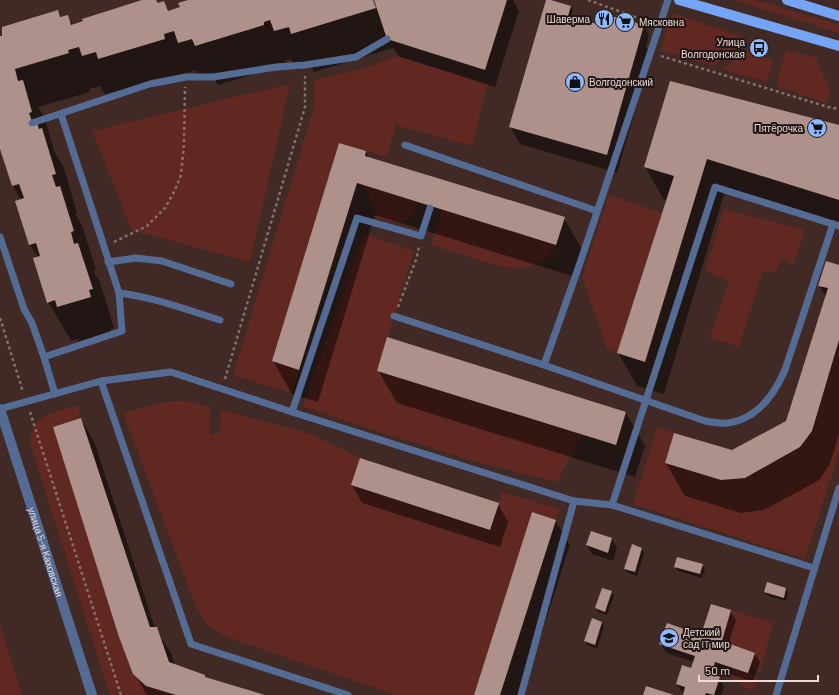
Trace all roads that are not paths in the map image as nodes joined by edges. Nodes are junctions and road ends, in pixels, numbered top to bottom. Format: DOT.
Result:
graph roads {
  1 [pos="668,0"];
  2 [pos="679,0"];
  3 [pos="787,0"];
  4 [pos="839,16"];
  5 [pos="387,39"];
  6 [pos="839,46"];
  7 [pos="60,114"];
  8 [pos="32,122"];
  9 [pos="405,145"];
  10 [pos="430,208"];
  11 [pos="597,211"];
  12 [pos="836,225"];
  13 [pos="0,237"];
  14 [pos="108,262"];
  15 [pos="232,284"];
  16 [pos="119,294"];
  17 [pos="394,316"];
  18 [pos="220,320"];
  19 [pos="44,357"];
  20 [pos="544,365"];
  21 [pos="101,381"];
  22 [pos="55,394"];
  23 [pos="645,401"];
  24 [pos="0,409"];
  25 [pos="292,412"];
  26 [pos="839,488"];
  27 [pos="574,501"];
  28 [pos="612,505"];
  29 [pos="814,568"];
  30 [pos="92,695"];
  31 [pos="348,695"];
  32 [pos="521,695"];
  33 [pos="776,695"];
  1 -- 11 [label="lane"];
  2 -- 6 [label="main road"];
  3 -- 4 [label="main road"];
  5 -- 7 [label="lane"];
  7 -- 8 [label="lane"];
  7 -- 14 [label="lane"];
  9 -- 11 [label="lane"];
  10 -- 25 [label="lane"];
  11 -- 20 [label="lane"];
  12 -- 23 [label="lane"];
  12 -- 23 [label="lane"];
  13 -- 19 [label="lane"];
  14 -- 15 [label="lane"];
  14 -- 16 [label="lane"];
  16 -- 18 [label="lane"];
  16 -- 19 [label="lane"];
  17 -- 20 [label="lane"];
  19 -- 22 [label="lane"];
  20 -- 23 [label="lane"];
  21 -- 22 [label="lane"];
  21 -- 25 [label="lane"];
  21 -- 31 [label="lane"];
  22 -- 24 [label="lane"];
  23 -- 28 [label="lane"];
  24 -- 30 [label="street, улица 5-я Каховская"];
  25 -- 27 [label="lane"];
  26 -- 29 [label="lane"];
  27 -- 28 [label="lane"];
  27 -- 32 [label="lane"];
  28 -- 29 [label="lane"];
  29 -- 33 [label="lane"];
}
